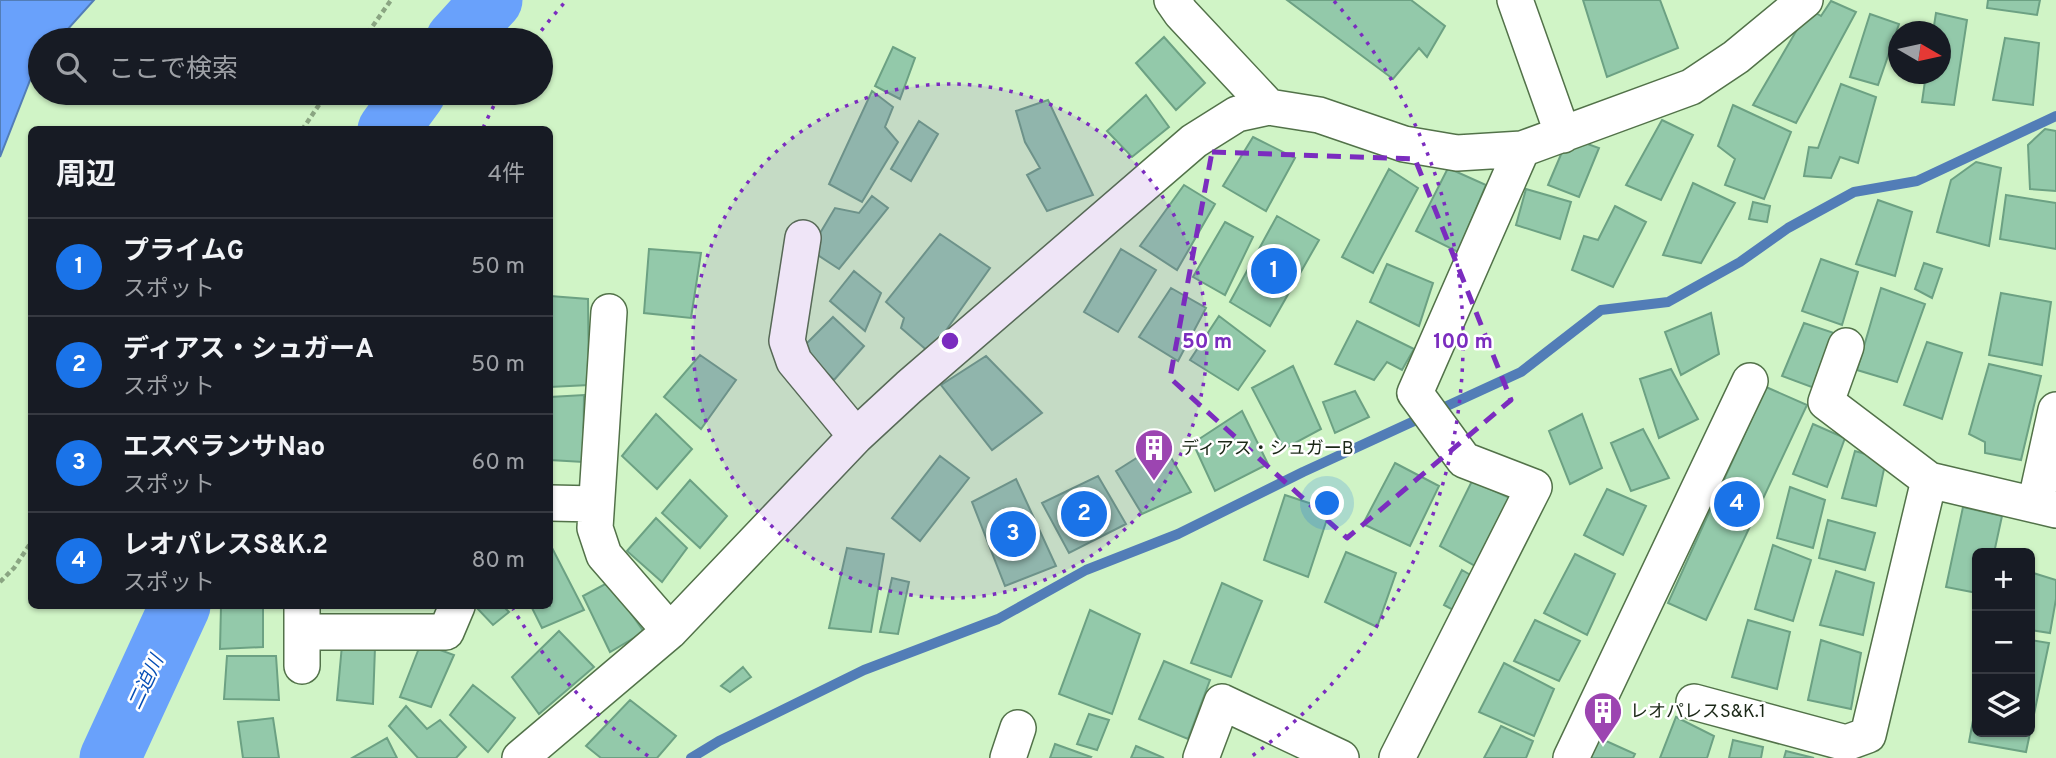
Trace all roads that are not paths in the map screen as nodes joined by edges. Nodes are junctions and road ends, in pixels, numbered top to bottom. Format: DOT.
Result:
graph roads {
  1 [pos="1172,0"];
  2 [pos="1515,0"];
  3 [pos="1805,0"];
  4 [pos="1269,107"];
  5 [pos="1563,135"];
  6 [pos="1521,149"];
  7 [pos="803,238"];
  8 [pos="610,312"];
  9 [pos="1846,346"];
  10 [pos="1750,381"];
  11 [pos="2056,410"];
  12 [pos="856,436"];
  13 [pos="1928,480"];
  14 [pos="553,503"];
  15 [pos="596,504"];
  16 [pos="2046,508"];
  17 [pos="456,609"];
  18 [pos="670,631"];
  19 [pos="302,634"];
  20 [pos="1694,702"];
  21 [pos="1845,751"];
  22 [pos="520,758"];
  23 [pos="1201,758"];
  24 [pos="1341,758"];
  25 [pos="1397,758"];
  26 [pos="1571,758"];
  1 -- 4 [label="street"];
  2 -- 5 [label="street"];
  3 -- 5 [label="street"];
  4 -- 6 [label="street"];
  4 -- 12 [label="street"];
  5 -- 6 [label="street"];
  6 -- 25 [label="street"];
  7 -- 12 [label="street"];
  8 -- 15 [label="street"];
  9 -- 13 [label="street"];
  10 -- 26 [label="street"];
  11 -- 16 [label="street"];
  12 -- 18 [label="street"];
  13 -- 16 [label="street"];
  13 -- 21 [label="street"];
  14 -- 15 [label="street"];
  15 -- 18 [label="street"];
  17 -- 19 [label="street"];
  18 -- 22 [label="street"];
  20 -- 21 [label="street"];
  23 -- 24 [label="street"];
}
